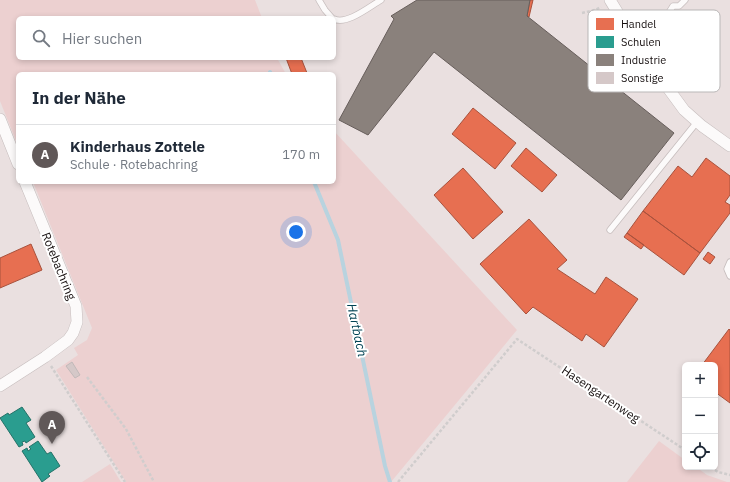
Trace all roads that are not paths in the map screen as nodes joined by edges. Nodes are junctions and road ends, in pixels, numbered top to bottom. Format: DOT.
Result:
graph roads {
  1 [pos="319,0"];
  2 [pos="381,0"];
  3 [pos="685,0"];
  4 [pos="610,1"];
  5 [pos="616,10"];
  6 [pos="670,10"];
  7 [pos="331,16"];
  8 [pos="336,20"];
  9 [pos="671,92"];
  10 [pos="0,119"];
  11 [pos="697,122"];
  12 [pos="730,146"];
  13 [pos="16,159"];
  14 [pos="27,184"];
  15 [pos="610,230"];
  16 [pos="730,262"];
  17 [pos="730,276"];
  18 [pos="0,386"];
  1 -- 7 [label="lane"];
  2 -- 8 [label="lane"];
  3 -- 6 [label="lane"];
  4 -- 5 [label="street"];
  9 -- 11 [label="street"];
  10 -- 13 [label="street"];
  11 -- 12 [label="street"];
  11 -- 15 [label="lane"];
  14 -- 18 [label="street, Rotebachring"];
  16 -- 17 [label="lane"];
}
